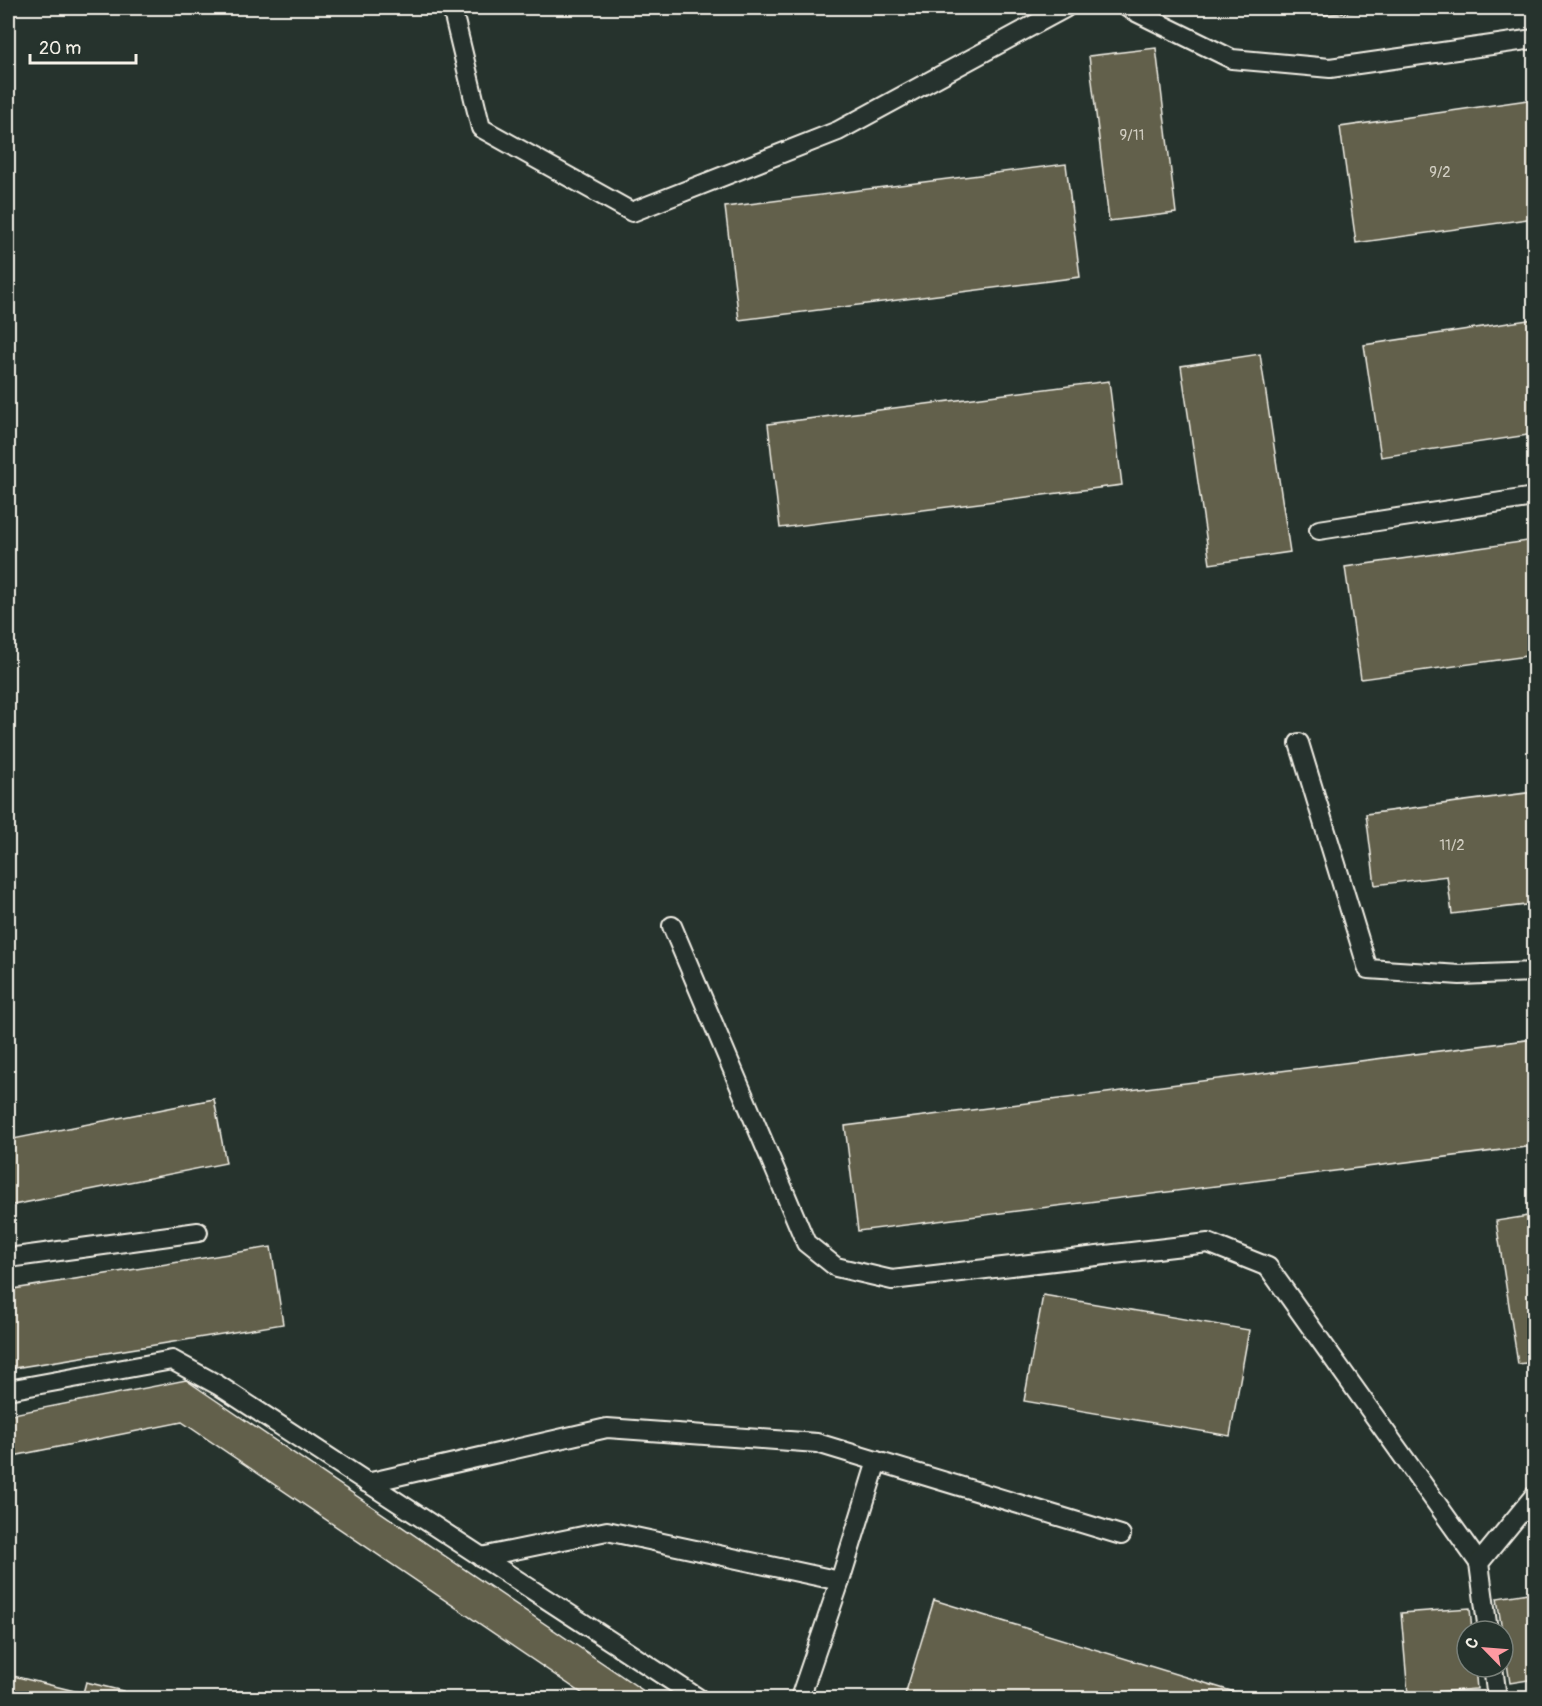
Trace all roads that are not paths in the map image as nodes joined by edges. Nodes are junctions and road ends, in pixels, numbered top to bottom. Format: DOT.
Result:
graph roads {
  1 [pos="452,8"];
  2 [pos="1065,8"];
  3 [pos="1128,8"];
  4 [pos="1534,39"];
  5 [pos="1534,497"];
  6 [pos="1319,530"];
  7 [pos="1299,743"];
  8 [pos="672,926"];
  9 [pos="1534,972"];
  10 [pos="198,1232"];
  11 [pos="8,1258"];
  12 [pos="8,1390"];
  13 [pos="877,1461"];
  14 [pos="367,1483"];
  15 [pos="1534,1496"];
  16 [pos="1121,1535"];
  17 [pos="481,1557"];
  18 [pos="1479,1563"];
  19 [pos="840,1581"];
  20 [pos="1486,1619"];
  21 [pos="1495,1679"];
  22 [pos="698,1698"];
  23 [pos="800,1698"];
  24 [pos="1497,1698"];
  1 -- 2 [label="lane"];
  3 -- 4 [label="lane"];
  5 -- 6 [label="lane"];
  7 -- 9 [label="lane"];
  8 -- 18 [label="lane"];
  10 -- 11 [label="lane"];
  12 -- 14 [label="lane"];
  13 -- 14 [label="lane"];
  13 -- 16 [label="lane"];
  13 -- 19 [label="lane"];
  14 -- 17 [label="lane"];
  15 -- 18 [label="lane"];
  17 -- 19 [label="lane"];
  17 -- 22 [label="lane"];
  18 -- 20 [label="lane"];
  19 -- 23 [label="lane"];
  21 -- 24 [label="lane"];
}
